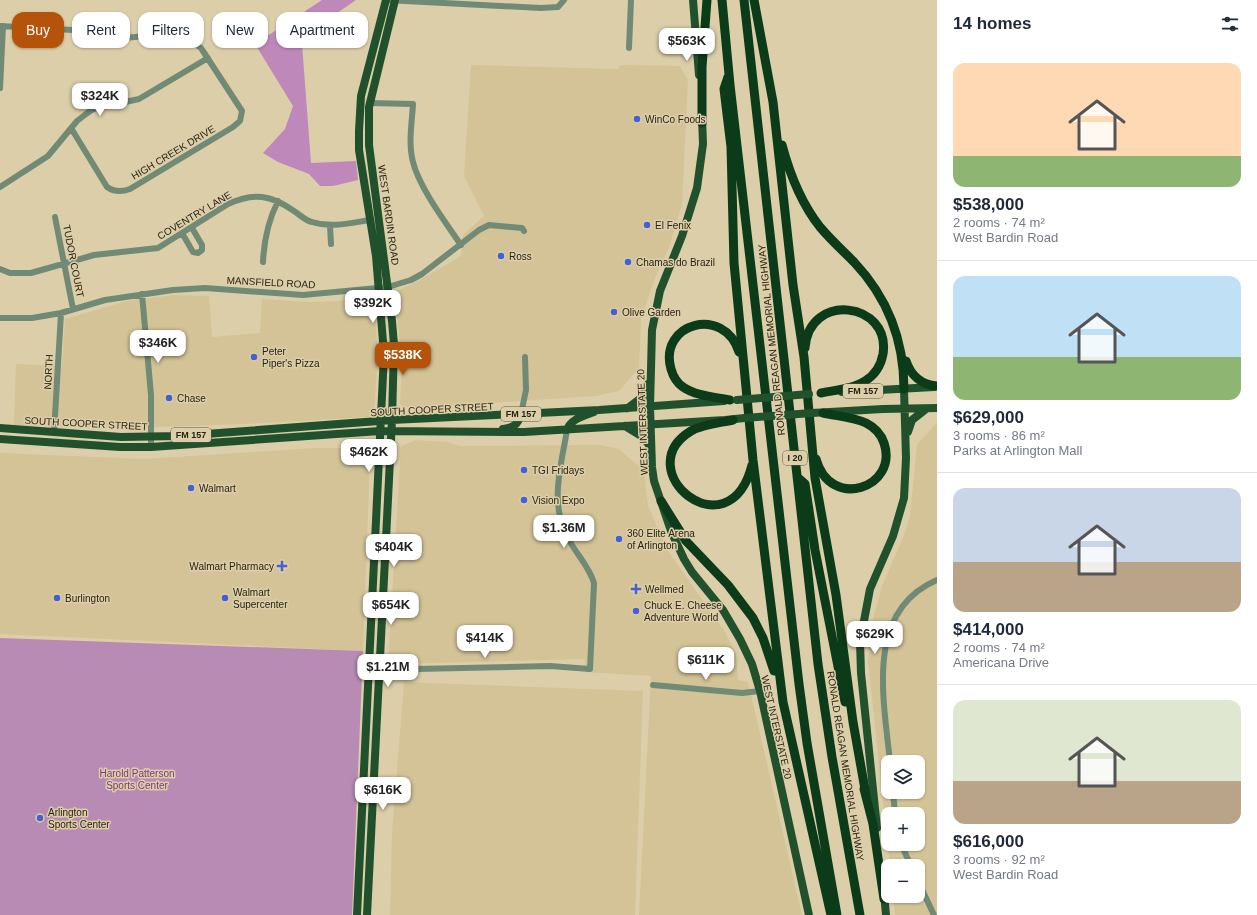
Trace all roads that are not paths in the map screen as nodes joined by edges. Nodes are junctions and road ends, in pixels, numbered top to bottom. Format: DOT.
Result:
graph roads {
  1 [pos="386,0"];
  2 [pos="395,0"];
  3 [pos="631,0"];
  4 [pos="693,0"];
  5 [pos="707,0"];
  6 [pos="722,0"];
  7 [pos="744,0"];
  8 [pos="754,0"];
  9 [pos="564,1"];
  10 [pos="1,26"];
  11 [pos="695,32"];
  12 [pos="679,34"];
  13 [pos="628,48"];
  14 [pos="208,58"];
  15 [pos="729,72"];
  16 [pos="0,88"];
  17 [pos="773,102"];
  18 [pos="369,103"];
  19 [pos="702,123"];
  20 [pos="71,128"];
  21 [pos="1,185"];
  22 [pos="278,201"];
  23 [pos="55,217"];
  24 [pos="370,220"];
  25 [pos="330,226"];
  26 [pos="192,228"];
  27 [pos="524,231"];
  28 [pos="182,233"];
  29 [pos="331,244"];
  30 [pos="461,245"];
  31 [pos="262,262"];
  32 [pos="64,264"];
  33 [pos="0,268"];
  34 [pos="384,288"];
  35 [pos="142,294"];
  36 [pos="73,309"];
  37 [pos="61,312"];
  38 [pos="0,318"];
  39 [pos="901,349"];
  40 [pos="525,357"];
  41 [pos="804,357"];
  42 [pos="650,377"];
  43 [pos="745,379"];
  44 [pos="937,386"];
  45 [pos="904,389"];
  46 [pos="821,392"];
  47 [pos="734,400"];
  48 [pos="650,407"];
  49 [pos="626,408"];
  50 [pos="904,408"];
  51 [pos="933,408"];
  52 [pos="599,410"];
  53 [pos="824,413"];
  54 [pos="521,414"];
  55 [pos="381,420"];
  56 [pos="392,420"];
  57 [pos="733,420"];
  58 [pos="651,424"];
  59 [pos="625,426"];
  60 [pos="4,429"];
  61 [pos="380,430"];
  62 [pos="391,430"];
  63 [pos="567,430"];
  64 [pos="480,431"];
  65 [pos="810,432"];
  66 [pos="53,433"];
  67 [pos="0,434"];
  68 [pos="151,436"];
  69 [pos="0,439"];
  70 [pos="19,440"];
  71 [pos="151,447"];
  72 [pos="906,449"];
  73 [pos="652,450"];
  74 [pos="753,460"];
  75 [pos="797,477"];
  76 [pos="661,501"];
  77 [pos="375,554"];
  78 [pos="385,554"];
  79 [pos="937,580"];
  80 [pos="369,670"];
  81 [pos="379,670"];
  82 [pos="653,685"];
  83 [pos="760,691"];
  84 [pos="783,702"];
  85 [pos="889,755"];
  86 [pos="866,795"];
  87 [pos="361,840"];
  88 [pos="372,840"];
  89 [pos="881,870"];
  90 [pos="881,882"];
  91 [pos="925,896"];
  92 [pos="884,903"];
  93 [pos="357,915"];
  94 [pos="367,915"];
  95 [pos="809,915"];
  96 [pos="831,915"];
  97 [pos="837,915"];
  98 [pos="860,915"];
  99 [pos="886,915"];
  100 [pos="934,915"];
  1 -- 2 [label="street"];
  1 -- 24 [label="main road, WEST BARDIN ROAD"];
  2 -- 9 [label="street"];
  2 -- 18 [label="main road, WEST BARDIN ROAD"];
  3 -- 13 [label="street"];
  4 -- 11 [label="main road, WEST INTERSTATE 20"];
  5 -- 19 [label="highway"];
  6 -- 15 [label="highway, RONALD REAGAN MEMORIAL HIGHWAY / I 20"];
  7 -- 75 [label="highway, RONALD REAGAN MEMORIAL HIGHWAY / I 20"];
  8 -- 17 [label="highway"];
  10 -- 14 [label="street"];
  10 -- 16 [label="street"];
  11 -- 12 [label="street"];
  11 -- 19 [label="main road, WEST INTERSTATE 20"];
  14 -- 20 [label="street"];
  14 -- 20 [label="street, HIGH CREEK DRIVE"];
  15 -- 43 [label="highway"];
  15 -- 97 [label="highway, RONALD REAGAN MEMORIAL HIGHWAY / I 20"];
  17 -- 39 [label="highway"];
  17 -- 41 [label="highway"];
  18 -- 30 [label="street"];
  18 -- 34 [label="main road, WEST BARDIN ROAD"];
  19 -- 42 [label="main road, WEST INTERSTATE 20"];
  20 -- 21 [label="street"];
  22 -- 25 [label="street, COVENTRY LANE"];
  22 -- 26 [label="street, COVENTRY LANE"];
  22 -- 31 [label="street"];
  23 -- 32 [label="street, TUDOR COURT"];
  24 -- 25 [label="street, COVENTRY LANE"];
  24 -- 34 [label="main road, WEST BARDIN ROAD"];
  25 -- 29 [label="street"];
  26 -- 28 [label="street, COVENTRY LANE"];
  26 -- 28 [label="street"];
  27 -- 30 [label="street, MANSFIELD ROAD"];
  28 -- 32 [label="street, COVENTRY LANE"];
  30 -- 34 [label="street, MANSFIELD ROAD"];
  32 -- 33 [label="street, COVENTRY LANE"];
  32 -- 36 [label="street, TUDOR COURT"];
  34 -- 35 [label="street, MANSFIELD ROAD"];
  34 -- 55 [label="main road, WEST BARDIN ROAD"];
  34 -- 56 [label="main road, WEST BARDIN ROAD"];
  35 -- 36 [label="street, MANSFIELD ROAD"];
  35 -- 68 [label="street"];
  36 -- 37 [label="street, MANSFIELD ROAD"];
  37 -- 38 [label="street, MANSFIELD ROAD"];
  37 -- 66 [label="street, NORTH"];
  39 -- 44 [label="highway"];
  39 -- 45 [label="highway"];
  40 -- 54 [label="street"];
  41 -- 46 [label="highway"];
  41 -- 65 [label="highway"];
  42 -- 48 [label="main road, WEST INTERSTATE 20"];
  42 -- 49 [label="main road"];
  43 -- 47 [label="highway"];
  43 -- 74 [label="highway"];
  44 -- 45 [label="main road, SOUTH COOPER STREET / FM 157"];
  45 -- 46 [label="main road, SOUTH COOPER STREET / FM 157"];
  45 -- 50 [label="main road"];
  46 -- 47 [label="main road, SOUTH COOPER STREET / FM 157, bridge"];
  47 -- 48 [label="main road, SOUTH COOPER STREET / FM 157"];
  48 -- 49 [label="main road, SOUTH COOPER STREET / FM 157"];
  48 -- 58 [label="main road, WEST INTERSTATE 20"];
  49 -- 52 [label="main road, SOUTH COOPER STREET / FM 157"];
  50 -- 51 [label="main road, SOUTH COOPER STREET / FM 157"];
  50 -- 53 [label="main road, SOUTH COOPER STREET / FM 157"];
  50 -- 72 [label="main road"];
  51 -- 72 [label="main road"];
  52 -- 54 [label="main road, SOUTH COOPER STREET / FM 157"];
  52 -- 63 [label="main road"];
  53 -- 57 [label="main road, SOUTH COOPER STREET / FM 157, bridge"];
  53 -- 65 [label="highway"];
  54 -- 56 [label="main road, SOUTH COOPER STREET / FM 157"];
  54 -- 64 [label="main road"];
  55 -- 56 [label="main road, SOUTH COOPER STREET / FM 157"];
  55 -- 61 [label="main road, WEST BARDIN ROAD"];
  55 -- 68 [label="main road, SOUTH COOPER STREET / FM 157"];
  56 -- 62 [label="main road, WEST BARDIN ROAD"];
  57 -- 58 [label="main road, SOUTH COOPER STREET / FM 157"];
  57 -- 74 [label="highway"];
  58 -- 59 [label="main road, SOUTH COOPER STREET / FM 157"];
  58 -- 73 [label="main road, WEST INTERSTATE 20"];
  59 -- 63 [label="main road, SOUTH COOPER STREET / FM 157"];
  59 -- 73 [label="main road"];
  60 -- 66 [label="main road, SOUTH COOPER STREET / FM 157"];
  60 -- 67 [label="main road"];
  61 -- 62 [label="main road, SOUTH COOPER STREET / FM 157"];
  61 -- 71 [label="main road, SOUTH COOPER STREET / FM 157"];
  61 -- 77 [label="main road, WEST BARDIN ROAD"];
  62 -- 64 [label="main road, SOUTH COOPER STREET / FM 157"];
  62 -- 78 [label="main road, WEST BARDIN ROAD"];
  63 -- 64 [label="main road, SOUTH COOPER STREET / FM 157"];
  63 -- 81 [label="street"];
  65 -- 86 [label="highway"];
  66 -- 68 [label="main road, SOUTH COOPER STREET / FM 157"];
  66 -- 70 [label="main road"];
  68 -- 71 [label="street"];
  69 -- 70 [label="main road, SOUTH COOPER STREET / FM 157"];
  70 -- 71 [label="main road, SOUTH COOPER STREET / FM 157"];
  72 -- 89 [label="main road"];
  73 -- 76 [label="main road, WEST INTERSTATE 20"];
  74 -- 84 [label="highway"];
  75 -- 86 [label="highway"];
  75 -- 98 [label="highway, RONALD REAGAN MEMORIAL HIGHWAY / I 20"];
  76 -- 83 [label="main road, WEST INTERSTATE 20"];
  76 -- 84 [label="highway"];
  77 -- 78 [label="main road"];
  77 -- 80 [label="main road, WEST BARDIN ROAD"];
  78 -- 81 [label="main road, WEST BARDIN ROAD"];
  79 -- 85 [label="street"];
  80 -- 81 [label="street"];
  80 -- 87 [label="main road, WEST BARDIN ROAD"];
  81 -- 88 [label="main road, WEST BARDIN ROAD"];
  82 -- 83 [label="street"];
  83 -- 95 [label="main road, WEST INTERSTATE 20"];
  84 -- 96 [label="highway"];
  86 -- 90 [label="highway"];
  87 -- 88 [label="main road"];
  87 -- 93 [label="main road, WEST BARDIN ROAD"];
  88 -- 94 [label="main road, WEST BARDIN ROAD"];
  91 -- 100 [label="street"];
  92 -- 99 [label="main road"];
}
